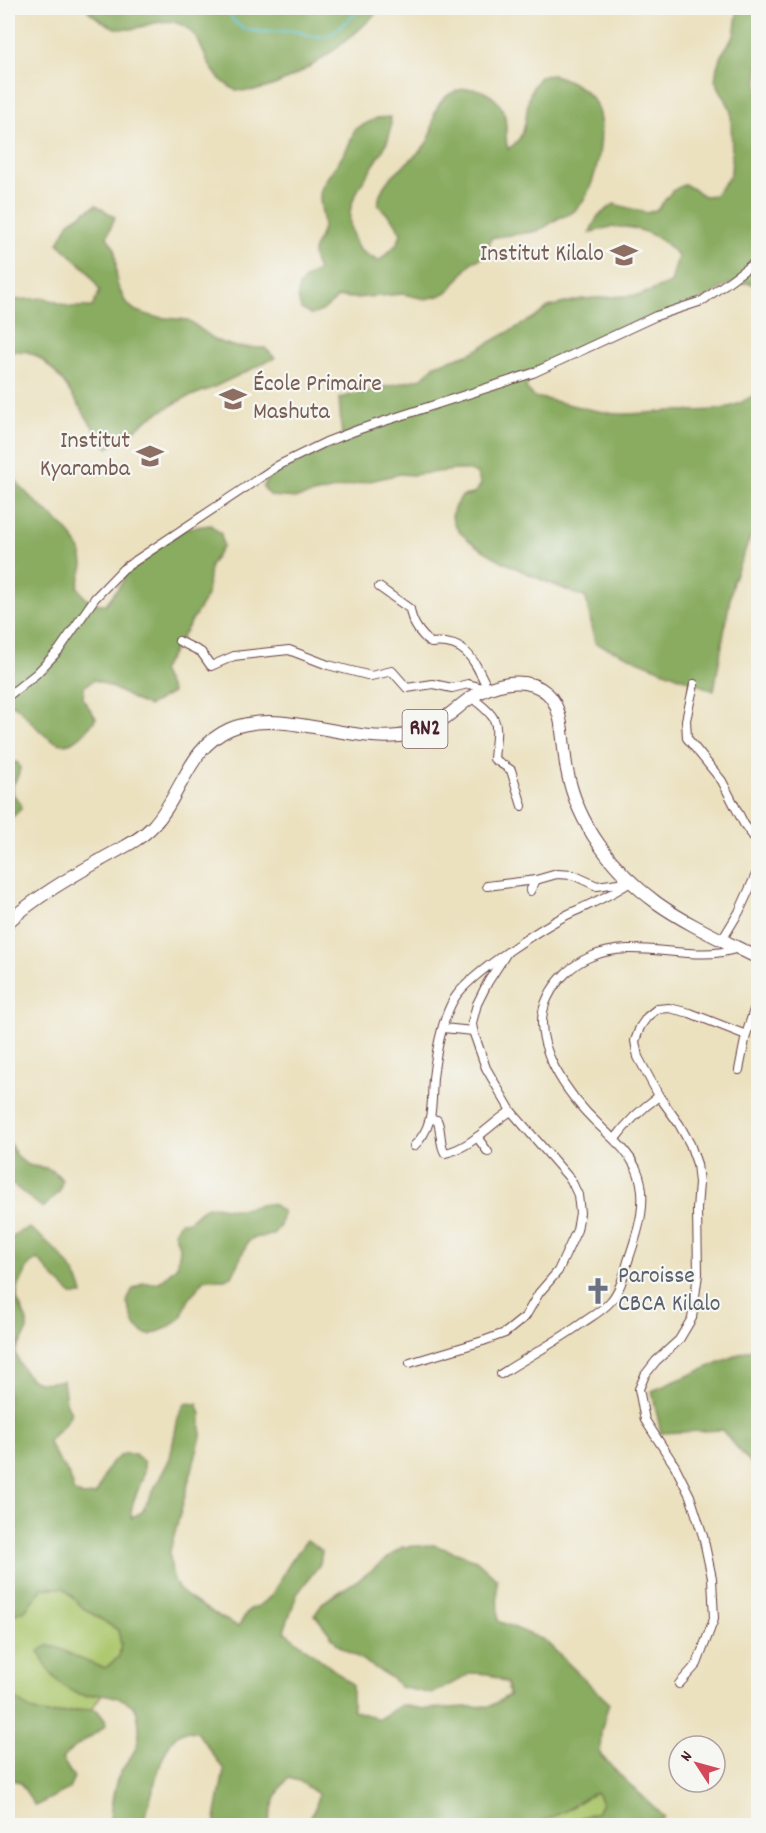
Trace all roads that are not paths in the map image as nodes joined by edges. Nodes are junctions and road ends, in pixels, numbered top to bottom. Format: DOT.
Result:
graph roads {
  1 [pos="759,260"];
  2 [pos="379,587"];
  3 [pos="179,641"];
  4 [pos="694,684"];
  5 [pos="488,689"];
  6 [pos="8,696"];
  7 [pos="471,698"];
  8 [pos="522,806"];
  9 [pos="759,843"];
  10 [pos="759,870"];
  11 [pos="536,880"];
  12 [pos="632,881"];
  13 [pos="487,886"];
  14 [pos="530,891"];
  15 [pos="8,922"];
  16 [pos="722,940"];
  17 [pos="738,948"];
  18 [pos="507,954"];
  19 [pos="759,958"];
  20 [pos="759,997"];
  21 [pos="443,1028"];
  22 [pos="473,1031"];
  23 [pos="746,1035"];
  24 [pos="739,1070"];
  25 [pos="659,1096"];
  26 [pos="511,1111"];
  27 [pos="431,1119"];
  28 [pos="477,1137"];
  29 [pos="615,1139"];
  30 [pos="414,1146"];
  31 [pos="488,1152"];
  32 [pos="410,1363"];
  33 [pos="501,1374"];
  34 [pos="678,1684"];
  1 -- 6 [label="street"];
  2 -- 5 [label="street"];
  3 -- 5 [label="street"];
  4 -- 9 [label="street"];
  5 -- 7 [label="highway, RN2"];
  5 -- 12 [label="highway, RN2"];
  7 -- 8 [label="street"];
  7 -- 15 [label="highway, RN2"];
  10 -- 16 [label="street"];
  11 -- 12 [label="street"];
  11 -- 13 [label="street"];
  11 -- 14 [label="street"];
  12 -- 16 [label="highway, RN2"];
  12 -- 18 [label="street"];
  16 -- 17 [label="highway, RN2"];
  17 -- 19 [label="highway, RN2"];
  17 -- 29 [label="street"];
  18 -- 21 [label="street"];
  18 -- 22 [label="street"];
  20 -- 23 [label="street"];
  21 -- 22 [label="street"];
  21 -- 27 [label="street"];
  22 -- 26 [label="street"];
  23 -- 24 [label="street"];
  23 -- 25 [label="street"];
  25 -- 29 [label="street"];
  25 -- 34 [label="street"];
  26 -- 28 [label="street"];
  26 -- 32 [label="street"];
  27 -- 28 [label="street"];
  27 -- 30 [label="street"];
  28 -- 31 [label="street"];
  29 -- 33 [label="street"];
}
